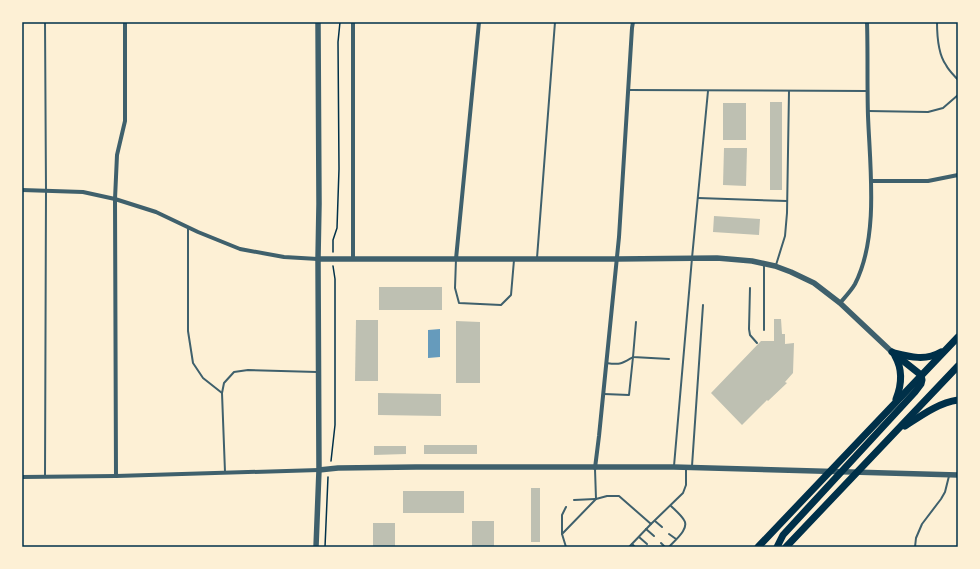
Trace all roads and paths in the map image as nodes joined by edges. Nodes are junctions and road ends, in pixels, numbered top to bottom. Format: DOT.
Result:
graph roads {
  1 [pos="45,22"];
  2 [pos="125,22"];
  3 [pos="318,22"];
  4 [pos="340,22"];
  5 [pos="353,22"];
  6 [pos="479,22"];
  7 [pos="555,22"];
  8 [pos="633,22"];
  9 [pos="867,22"];
  10 [pos="937,22"];
  11 [pos="958,80"];
  12 [pos="628,90"];
  13 [pos="708,91"];
  14 [pos="789,91"];
  15 [pos="868,91"];
  16 [pos="958,95"];
  17 [pos="868,111"];
  18 [pos="958,175"];
  19 [pos="870,181"];
  20 [pos="22,190"];
  21 [pos="46,191"];
  22 [pos="698,198"];
  23 [pos="115,200"];
  24 [pos="788,201"];
  25 [pos="188,227"];
  26 [pos="692,258"];
  27 [pos="318,259"];
  28 [pos="333,259"];
  29 [pos="353,259"];
  30 [pos="456,259"];
  31 [pos="514,259"];
  32 [pos="536,259"];
  33 [pos="617,259"];
  34 [pos="764,264"];
  35 [pos="775,266"];
  36 [pos="750,288"];
  37 [pos="840,303"];
  38 [pos="704,305"];
  39 [pos="636,322"];
  40 [pos="764,330"];
  41 [pos="958,337"];
  42 [pos="757,343"];
  43 [pos="946,349"];
  44 [pos="892,352"];
  45 [pos="633,357"];
  46 [pos="669,359"];
  47 [pos="606,363"];
  48 [pos="958,366"];
  49 [pos="318,372"];
  50 [pos="921,375"];
  51 [pos="222,393"];
  52 [pos="603,394"];
  53 [pos="958,400"];
  54 [pos="892,405"];
  55 [pos="894,432"];
  56 [pos="674,467"];
  57 [pos="689,467"];
  58 [pos="595,468"];
  59 [pos="330,469"];
  60 [pos="319,470"];
  61 [pos="842,471"];
  62 [pos="225,473"];
  63 [pos="949,475"];
  64 [pos="958,475"];
  65 [pos="116,476"];
  66 [pos="22,477"];
  67 [pos="45,477"];
  68 [pos="596,499"];
  69 [pos="574,500"];
  70 [pos="671,506"];
  71 [pos="566,507"];
  72 [pos="655,521"];
  73 [pos="651,524"];
  74 [pos="662,527"];
  75 [pos="646,529"];
  76 [pos="562,534"];
  77 [pos="669,534"];
  78 [pos="654,536"];
  79 [pos="639,537"];
  80 [pos="676,540"];
  81 [pos="661,543"];
  82 [pos="632,544"];
  83 [pos="647,544"];
  84 [pos="316,547"];
  85 [pos="325,547"];
  86 [pos="566,547"];
  87 [pos="629,547"];
  88 [pos="635,547"];
  89 [pos="665,547"];
  90 [pos="669,547"];
  91 [pos="758,547"];
  92 [pos="776,547"];
  93 [pos="786,547"];
  94 [pos="915,547"];
  1 -- 21 [label="lane"];
  2 -- 23 [label="street"];
  3 -- 27 [label="street"];
  4 -- 28 [label="path"];
  5 -- 29 [label="street"];
  6 -- 30 [label="street"];
  7 -- 32 [label="lane"];
  8 -- 12 [label="street"];
  9 -- 15 [label="street"];
  10 -- 11 [label="lane"];
  12 -- 13 [label="lane"];
  12 -- 33 [label="street"];
  13 -- 14 [label="lane"];
  13 -- 22 [label="lane"];
  14 -- 15 [label="lane"];
  14 -- 24 [label="lane"];
  15 -- 17 [label="street"];
  16 -- 17 [label="lane"];
  17 -- 19 [label="street"];
  18 -- 19 [label="street"];
  19 -- 37 [label="street"];
  20 -- 21 [label="street"];
  21 -- 23 [label="street"];
  21 -- 67 [label="lane"];
  22 -- 24 [label="lane"];
  22 -- 26 [label="lane"];
  23 -- 25 [label="street"];
  23 -- 65 [label="street"];
  24 -- 35 [label="lane"];
  25 -- 27 [label="street"];
  25 -- 51 [label="lane"];
  26 -- 33 [label="street"];
  26 -- 34 [label="street"];
  26 -- 56 [label="lane"];
  27 -- 28 [label="street"];
  27 -- 49 [label="street"];
  28 -- 29 [label="street"];
  28 -- 59 [label="path"];
  29 -- 30 [label="street"];
  30 -- 31 [label="street"];
  30 -- 31 [label="lane"];
  31 -- 32 [label="street"];
  32 -- 33 [label="street"];
  33 -- 47 [label="street"];
  34 -- 35 [label="street"];
  34 -- 40 [label="lane"];
  35 -- 37 [label="street"];
  36 -- 42 [label="lane"];
  37 -- 44 [label="street"];
  38 -- 57 [label="lane"];
  39 -- 45 [label="lane"];
  41 -- 43 [label="highway"];
  43 -- 44 [label="highway"];
  43 -- 50 [label="highway"];
  44 -- 50 [label="highway"];
  44 -- 54 [label="highway"];
  45 -- 46 [label="lane"];
  45 -- 47 [label="lane"];
  45 -- 52 [label="lane"];
  47 -- 52 [label="street"];
  48 -- 55 [label="highway"];
  49 -- 51 [label="lane"];
  49 -- 60 [label="street"];
  50 -- 54 [label="highway"];
  50 -- 61 [label="highway"];
  51 -- 62 [label="lane"];
  52 -- 58 [label="street"];
  53 -- 55 [label="highway"];
  54 -- 91 [label="highway"];
  55 -- 93 [label="highway"];
  56 -- 57 [label="street"];
  56 -- 58 [label="street"];
  57 -- 61 [label="street"];
  57 -- 70 [label="lane"];
  58 -- 59 [label="street"];
  58 -- 68 [label="lane"];
  59 -- 60 [label="street"];
  59 -- 85 [label="path"];
  60 -- 62 [label="street"];
  60 -- 84 [label="street"];
  61 -- 63 [label="street"];
  61 -- 92 [label="highway"];
  62 -- 65 [label="street"];
  63 -- 64 [label="street"];
  63 -- 94 [label="lane"];
  65 -- 67 [label="street"];
  66 -- 67 [label="street"];
  68 -- 69 [label="lane"];
  68 -- 73 [label="lane"];
  68 -- 76 [label="lane"];
  70 -- 72 [label="lane"];
  70 -- 80 [label="lane"];
  71 -- 76 [label="lane"];
  72 -- 73 [label="lane"];
  72 -- 74 [label="lane"];
  73 -- 75 [label="lane"];
  75 -- 78 [label="lane"];
  75 -- 79 [label="lane"];
  76 -- 86 [label="lane"];
  77 -- 80 [label="lane"];
  79 -- 82 [label="lane"];
  79 -- 83 [label="lane"];
  80 -- 90 [label="lane"];
  81 -- 89 [label="lane"];
  82 -- 87 [label="lane"];
  82 -- 88 [label="lane"];
}
